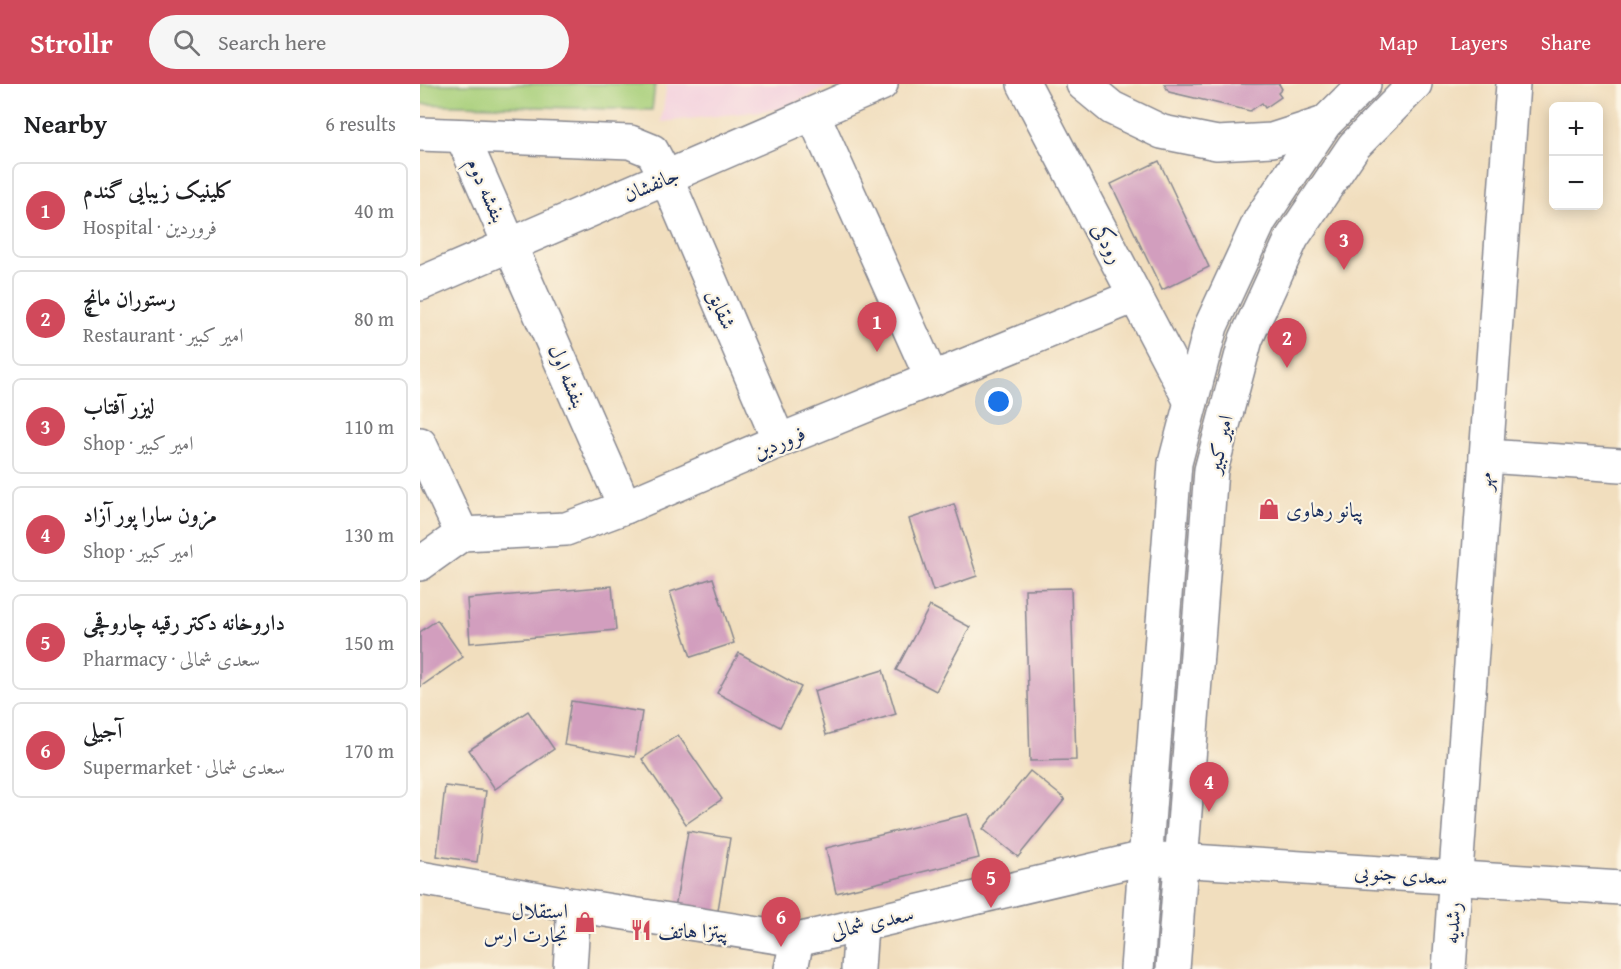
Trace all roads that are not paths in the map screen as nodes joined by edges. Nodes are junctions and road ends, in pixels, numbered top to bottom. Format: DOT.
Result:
graph roads {
  1 [pos="881,84"];
  2 [pos="1024,84"];
  3 [pos="1083,84"];
  4 [pos="1364,84"];
  5 [pos="1415,84"];
  6 [pos="1513,84"];
  7 [pos="813,114"];
  8 [pos="1325,123"];
  9 [pos="420,134"];
  10 [pos="462,136"];
  11 [pos="666,177"];
  12 [pos="511,244"];
  13 [pos="420,284"];
  14 [pos="1136,296"];
  15 [pos="932,379"];
  16 [pos="1191,402"];
  17 [pos="779,441"];
  18 [pos="420,444"];
  19 [pos="1486,456"];
  20 [pos="1621,465"];
  21 [pos="625,507"];
  22 [pos="462,534"];
  23 [pos="420,564"];
  24 [pos="1144,858"];
  25 [pos="1180,860"];
  26 [pos="420,878"];
  27 [pos="1455,878"];
  28 [pos="1621,888"];
  29 [pos="574,905"];
  30 [pos="861,925"];
  31 [pos="794,955"];
  32 [pos="570,969"];
  33 [pos="858,969"];
  34 [pos="1137,969"];
  35 [pos="1173,969"];
  36 [pos="1449,969"];
  1 -- 7 [label="main road, جانفشان"];
  2 -- 14 [label="main road, رودکى"];
  3 -- 8 [label="main road"];
  4 -- 8 [label="main road, امیر کبیر"];
  5 -- 25 [label="main road, امیر کبیر"];
  6 -- 19 [label="main road, مهر"];
  7 -- 11 [label="main road, جانفشان"];
  7 -- 15 [label="main road"];
  8 -- 16 [label="main road, امیر کبیر"];
  9 -- 10 [label="main road, شقایق"];
  10 -- 11 [label="main road, شقایق"];
  10 -- 12 [label="main road, بنفشه دوم"];
  11 -- 12 [label="main road, جانفشان"];
  11 -- 17 [label="main road, شقایق"];
  12 -- 13 [label="main road, جانفشان"];
  12 -- 21 [label="main road, بنفشه اول"];
  14 -- 15 [label="main road, فروردین"];
  14 -- 16 [label="main road, رودکى"];
  15 -- 17 [label="main road, فروردین"];
  16 -- 24 [label="main road, امیر کبیر"];
  17 -- 21 [label="main road, فروردین"];
  18 -- 22 [label="main road"];
  19 -- 20 [label="main road"];
  19 -- 27 [label="main road, مهر"];
  21 -- 22 [label="main road, فروردین"];
  22 -- 23 [label="main road"];
  24 -- 25 [label="main road, سعدى شمالى"];
  24 -- 30 [label="main road, سعدى شمالى"];
  24 -- 34 [label="main road, امیر کبیر"];
  25 -- 27 [label="main road, سعدى جنوبی"];
  25 -- 35 [label="main road, امیر کبیر"];
  26 -- 29 [label="main road, سعدى شمالى"];
  27 -- 28 [label="main road, سعدى جنوبی"];
  27 -- 36 [label="main road, رشدیه"];
  29 -- 31 [label="main road, سعدى شمالى"];
  29 -- 32 [label="main road"];
  30 -- 31 [label="main road, سعدى شمالى"];
  30 -- 33 [label="main road"];
}
